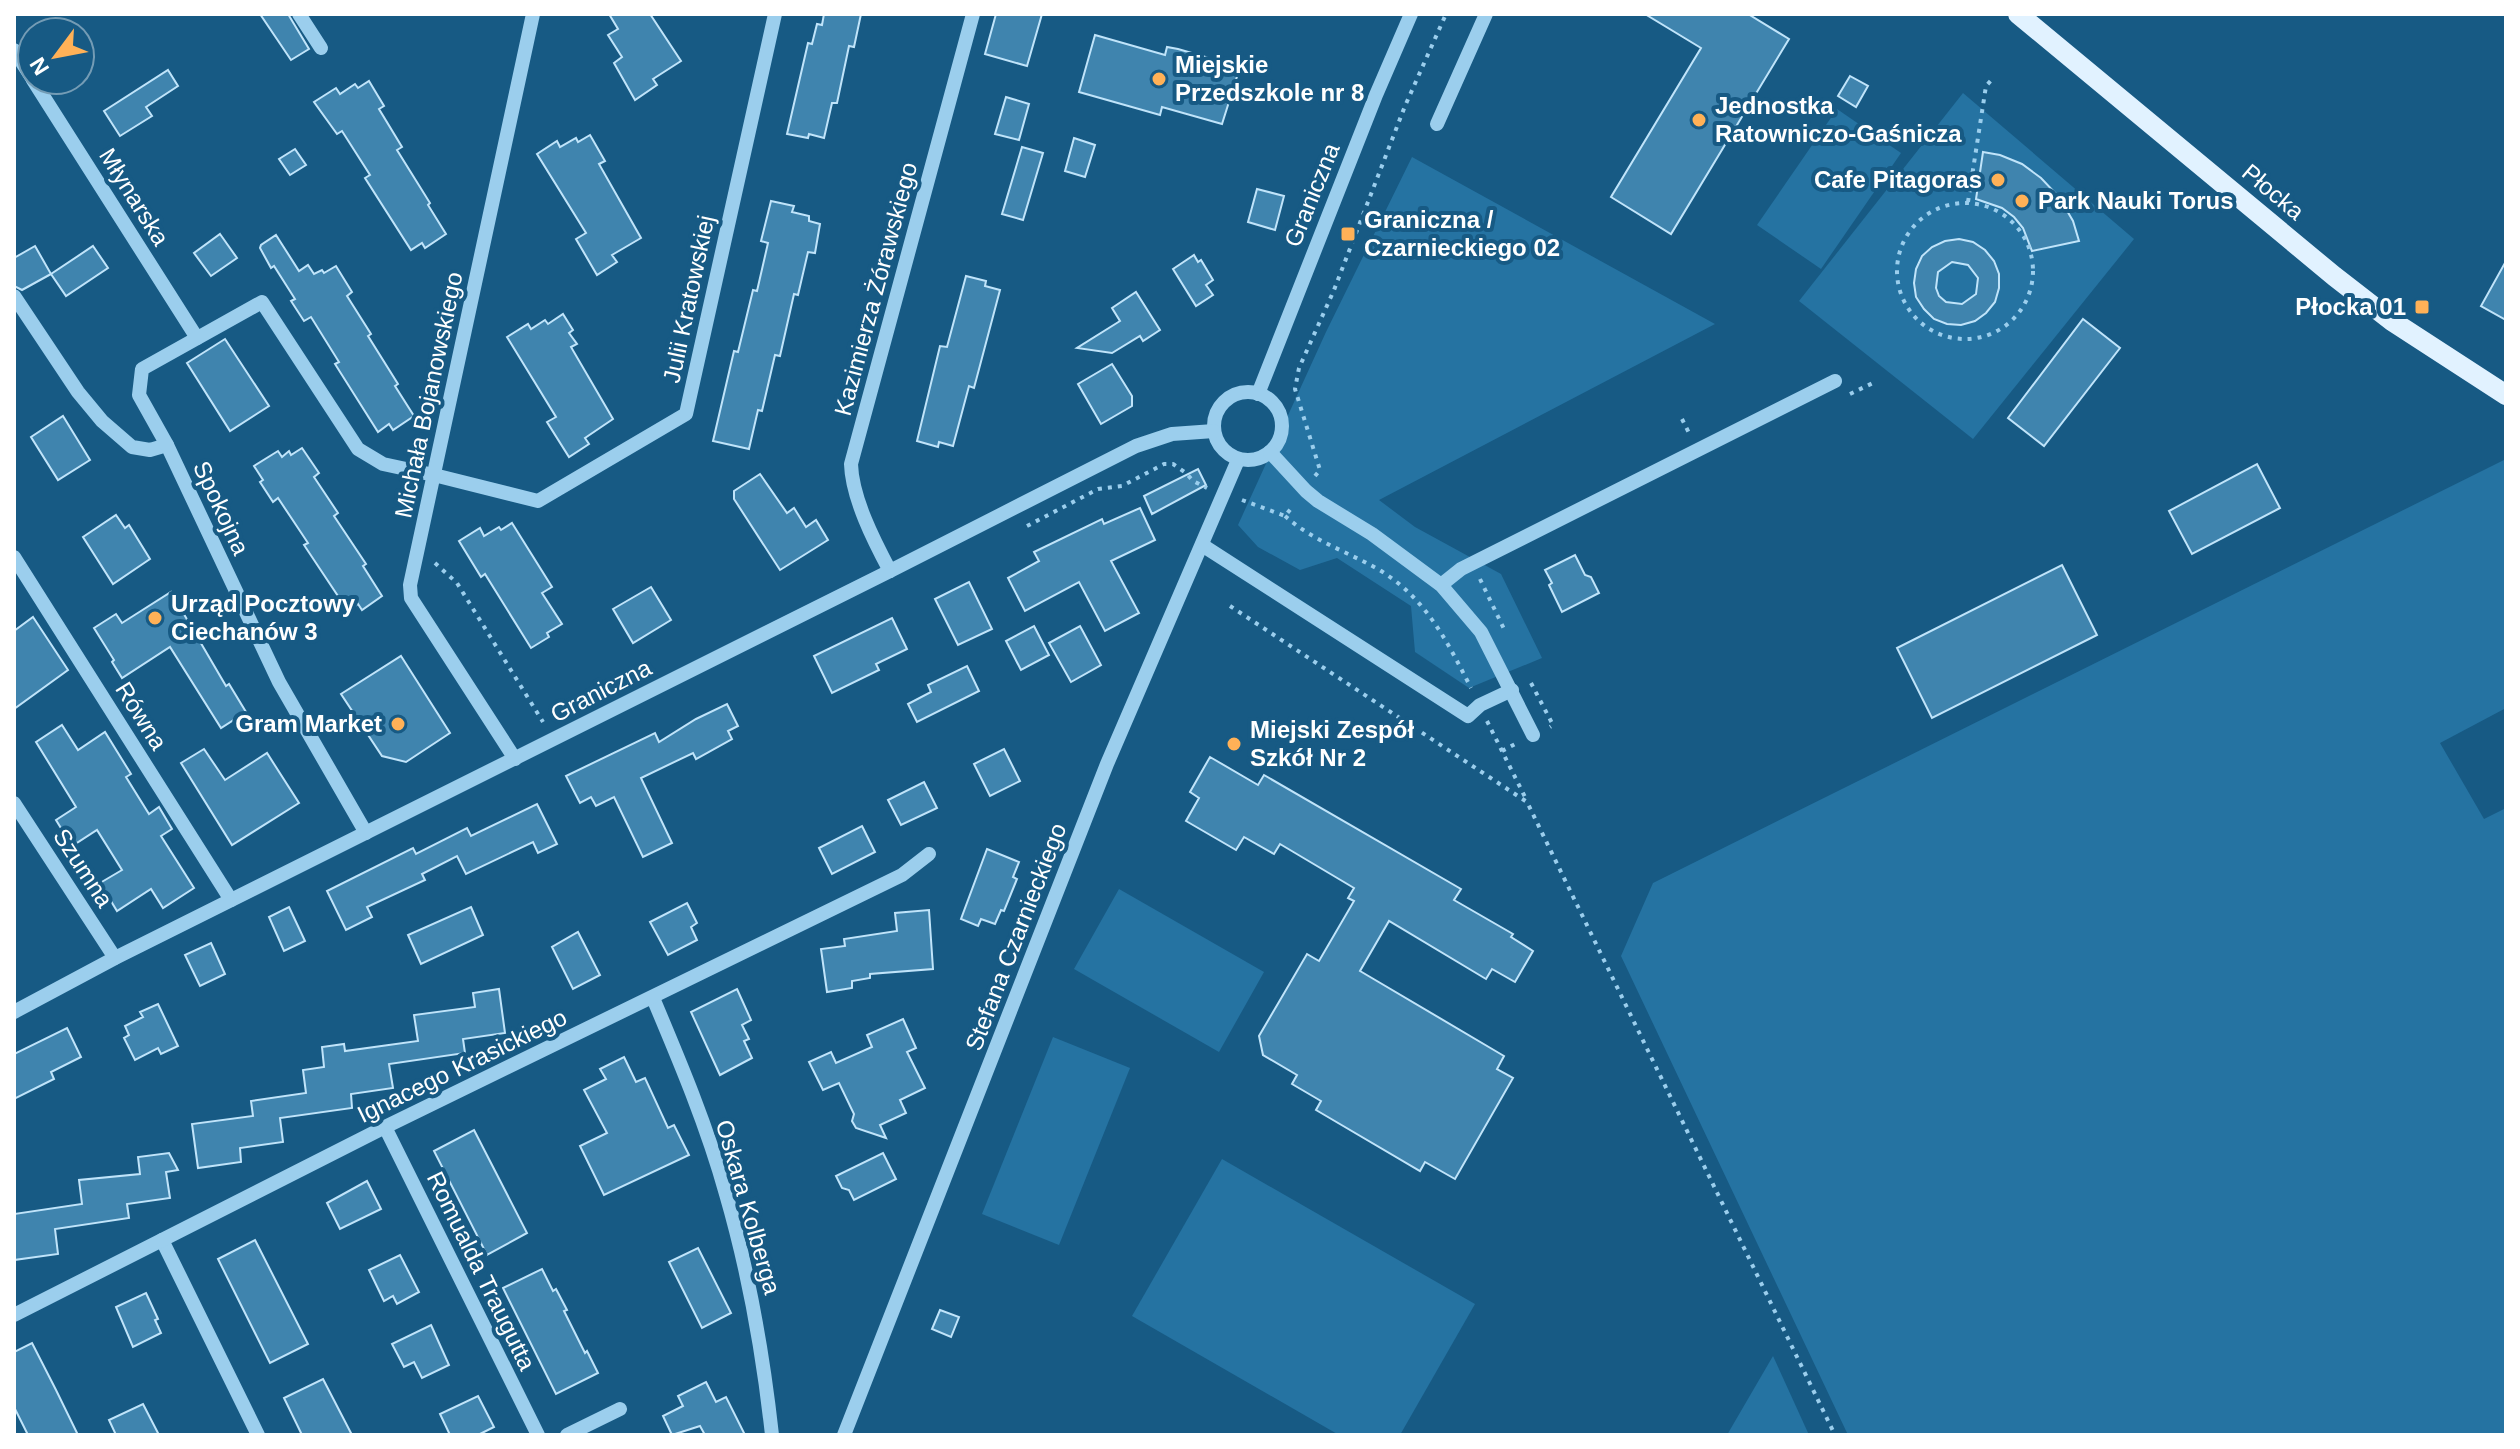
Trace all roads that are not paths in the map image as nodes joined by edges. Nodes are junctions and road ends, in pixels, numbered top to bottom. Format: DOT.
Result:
graph roads {
  1 [pos="299,14"];
  2 [pos="533,14"];
  3 [pos="775,14"];
  4 [pos="973,14"];
  5 [pos="1411,14"];
  6 [pos="1486,14"];
  7 [pos="2018,14"];
  8 [pos="321,48"];
  9 [pos="44,96"];
  10 [pos="1437,124"];
  11 [pos="14,296"];
  12 [pos="197,338"];
  13 [pos="1835,381"];
  14 [pos="1258,394"];
  15 [pos="2506,395"];
  16 [pos="1214,431"];
  17 [pos="167,445"];
  18 [pos="1270,452"];
  19 [pos="1238,460"];
  20 [pos="434,475"];
  21 [pos="1202,545"];
  22 [pos="14,557"];
  23 [pos="890,571"];
  24 [pos="1441,585"];
  25 [pos="1512,690"];
  26 [pos="1533,735"];
  27 [pos="515,759"];
  28 [pos="14,803"];
  29 [pos="366,833"];
  30 [pos="929,854"];
  31 [pos="231,900"];
  32 [pos="115,958"];
  33 [pos="653,998"];
  34 [pos="14,1012"];
  35 [pos="385,1127"];
  36 [pos="162,1240"];
  37 [pos="14,1315"];
  38 [pos="620,1409"];
  39 [pos="258,1435"];
  40 [pos="538,1435"];
  41 [pos="567,1435"];
  42 [pos="772,1435"];
  43 [pos="844,1435"];
  1 -- 8 [label="street"];
  2 -- 20 [label="street, Michała Bojanowskiego"];
  3 -- 20 [label="street, Julii Kratowskiej"];
  4 -- 23 [label="street, Kazimierza Żórawskiego"];
  5 -- 14 [label="street, Graniczna"];
  6 -- 10 [label="street"];
  7 -- 15 [label="main road, Płocka"];
  9 -- 12 [label="street, Młynarska"];
  11 -- 17 [label="street, Spokojna"];
  12 -- 17 [label="street"];
  12 -- 20 [label="street, Julii Kratowskiej"];
  13 -- 24 [label="street"];
  14 -- 16 [label="street"];
  14 -- 18 [label="street"];
  16 -- 19 [label="street"];
  16 -- 23 [label="street, Graniczna"];
  17 -- 29 [label="street, Spokojna"];
  18 -- 19 [label="street"];
  18 -- 24 [label="street"];
  19 -- 21 [label="street, Stefana Czarnieckiego"];
  20 -- 27 [label="street, Michała Bojanowskiego"];
  21 -- 25 [label="street"];
  21 -- 43 [label="street, Stefana Czarnieckiego"];
  22 -- 31 [label="street, Równa"];
  23 -- 27 [label="street, Graniczna"];
  24 -- 25 [label="street"];
  25 -- 26 [label="street"];
  27 -- 29 [label="street, Graniczna"];
  28 -- 32 [label="street, Szumna"];
  29 -- 31 [label="street, Graniczna"];
  30 -- 33 [label="street, Ignacego Krasickiego"];
  31 -- 32 [label="street, Graniczna"];
  32 -- 34 [label="street, Graniczna"];
  33 -- 35 [label="street, Ignacego Krasickiego"];
  33 -- 42 [label="street, Oskara Kolberga"];
  35 -- 36 [label="street, Ignacego Krasickiego"];
  35 -- 40 [label="street, Romualda Traugutta"];
  36 -- 37 [label="street, Ignacego Krasickiego"];
  36 -- 39 [label="street"];
  38 -- 41 [label="street"];
}
